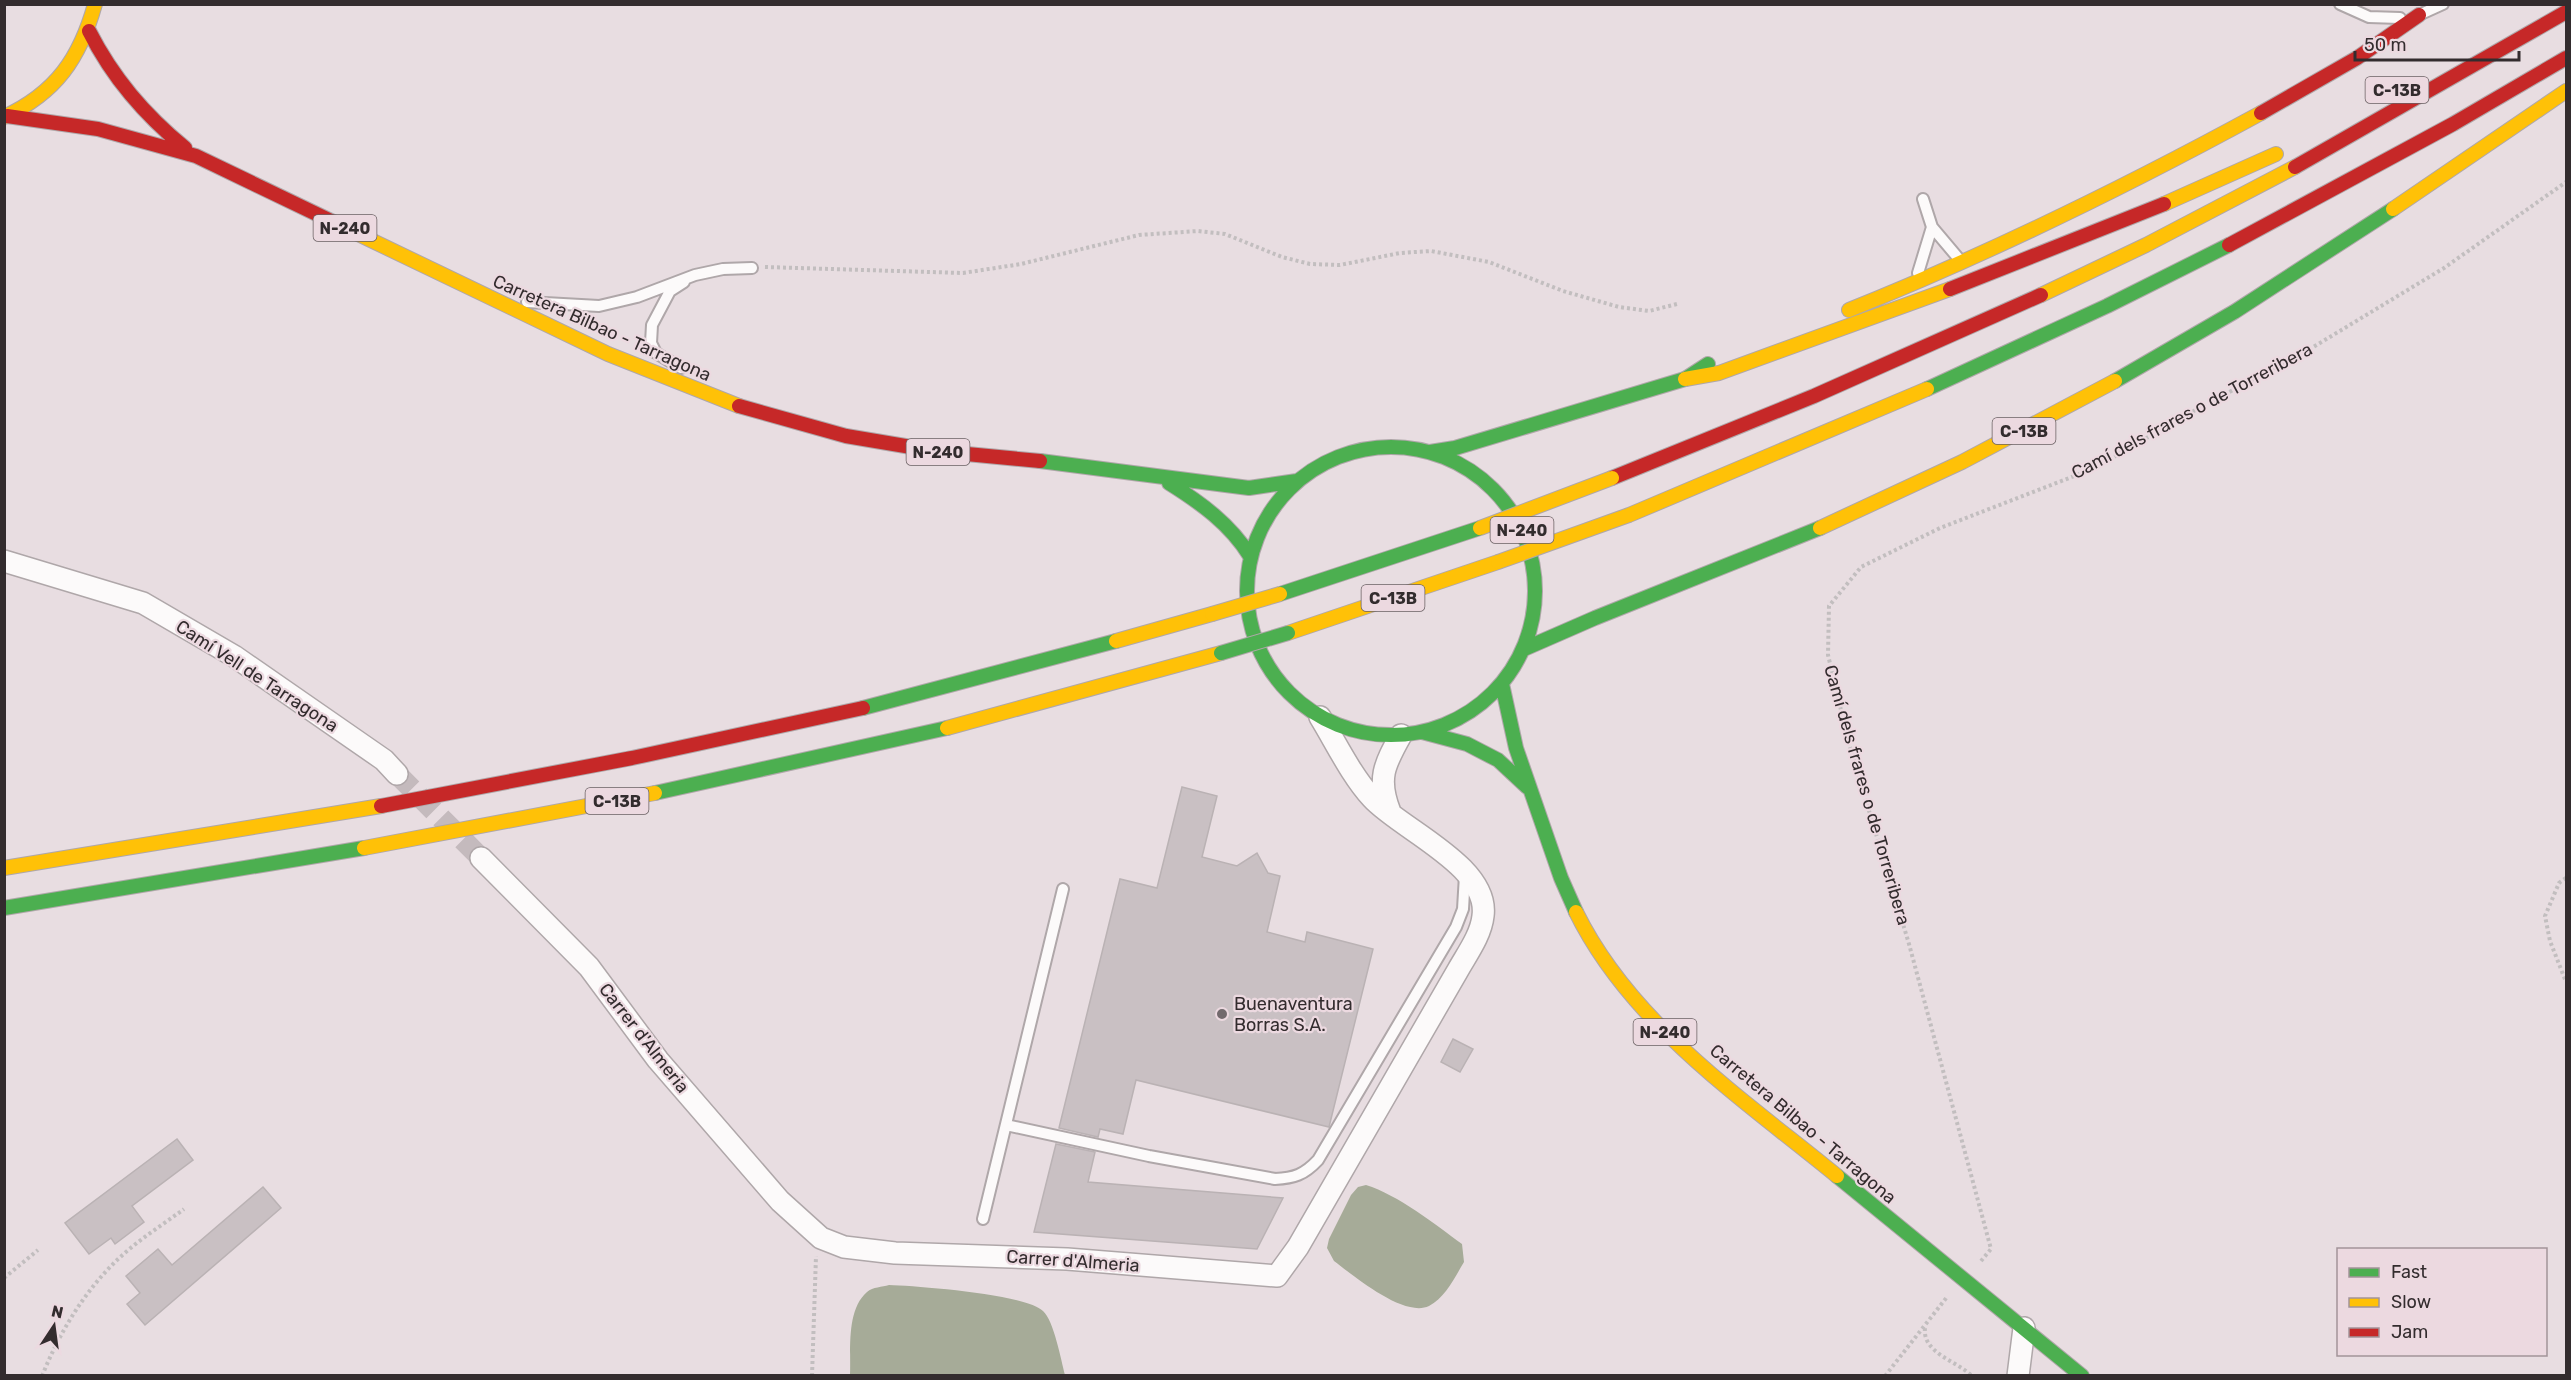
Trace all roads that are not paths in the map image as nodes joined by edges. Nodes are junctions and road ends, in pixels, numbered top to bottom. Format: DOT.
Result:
graph roads {
  1 [pos="95,4"];
  2 [pos="2340,4"];
  3 [pos="2443,4"];
  4 [pos="2566,12"];
  5 [pos="2419,15"];
  6 [pos="89,31"];
  7 [pos="2566,58"];
  8 [pos="2566,91"];
  9 [pos="6,117"];
  10 [pos="2287,148"];
  11 [pos="196,156"];
  12 [pos="1923,199"];
  13 [pos="1932,227"];
  14 [pos="1963,263"];
  15 [pos="752,268"];
  16 [pos="694,275"];
  17 [pos="1910,285"];
  18 [pos="494,300"];
  19 [pos="1684,379"];
  20 [pos="721,400"];
  21 [pos="1430,452"];
  22 [pos="1160,478"];
  23 [pos="1297,481"];
  24 [pos="1250,556"];
  25 [pos="4,561"];
  26 [pos="1524,649"];
  27 [pos="1502,684"];
  28 [pos="1320,717"];
  29 [pos="1411,734"];
  30 [pos="397,774"];
  31 [pos="1528,788"];
  32 [pos="1390,812"];
  33 [pos="481,858"];
  34 [pos="4,868"];
  35 [pos="1465,872"];
  36 [pos="1063,889"];
  37 [pos="4,908"];
  38 [pos="1006,1125"];
  39 [pos="983,1219"];
  40 [pos="2024,1328"];
  41 [pos="2018,1376"];
  42 [pos="2082,1376"];
  1 -- 6 [label="main road, N-240"];
  2 -- 5 [label="lane"];
  3 -- 5 [label="lane"];
  4 -- 34 [label="main road, C-13B, bridge"];
  5 -- 14 [label="main road"];
  6 -- 9 [label="main road, N-240"];
  6 -- 11 [label="main road, N-240"];
  7 -- 37 [label="main road, C-13B, bridge"];
  8 -- 26 [label="main road, C-13B"];
  9 -- 11 [label="main road, N-240"];
  10 -- 19 [label="main road"];
  11 -- 18 [label="main road, Carretera Bilbao - Tarragona / N-240"];
  12 -- 13 [label="lane"];
  13 -- 14 [label="lane"];
  13 -- 17 [label="lane"];
  14 -- 17 [label="main road"];
  15 -- 16 [label="lane"];
  16 -- 18 [label="lane"];
  16 -- 20 [label="lane"];
  17 -- 19 [label="main road"];
  18 -- 20 [label="main road, Carretera Bilbao - Tarragona / N-240"];
  19 -- 21 [label="main road"];
  20 -- 22 [label="main road, Carretera Bilbao - Tarragona / N-240"];
  21 -- 23 [label="main road, N-240"];
  21 -- 26 [label="main road, N-240"];
  22 -- 23 [label="main road, N-240"];
  22 -- 24 [label="main road, N-240"];
  23 -- 24 [label="main road, N-240"];
  24 -- 28 [label="main road, N-240"];
  25 -- 30 [label="street, Camí Vell de Tarragona"];
  26 -- 27 [label="main road, N-240"];
  27 -- 29 [label="main road, N-240"];
  27 -- 31 [label="main road, N-240"];
  28 -- 29 [label="main road, N-240"];
  28 -- 32 [label="street, Carrer d'Almeria"];
  29 -- 31 [label="main road, N-240"];
  29 -- 32 [label="street"];
  31 -- 40 [label="main road, Carretera Bilbao - Tarragona / N-240"];
  32 -- 35 [label="street, Carrer d'Almeria"];
  33 -- 35 [label="street, Carrer d'Almeria"];
  35 -- 38 [label="lane"];
  36 -- 38 [label="lane"];
  38 -- 39 [label="lane"];
  40 -- 41 [label="street"];
  40 -- 42 [label="main road, Carretera Bilbao - Tarragona / N-240"];
}
